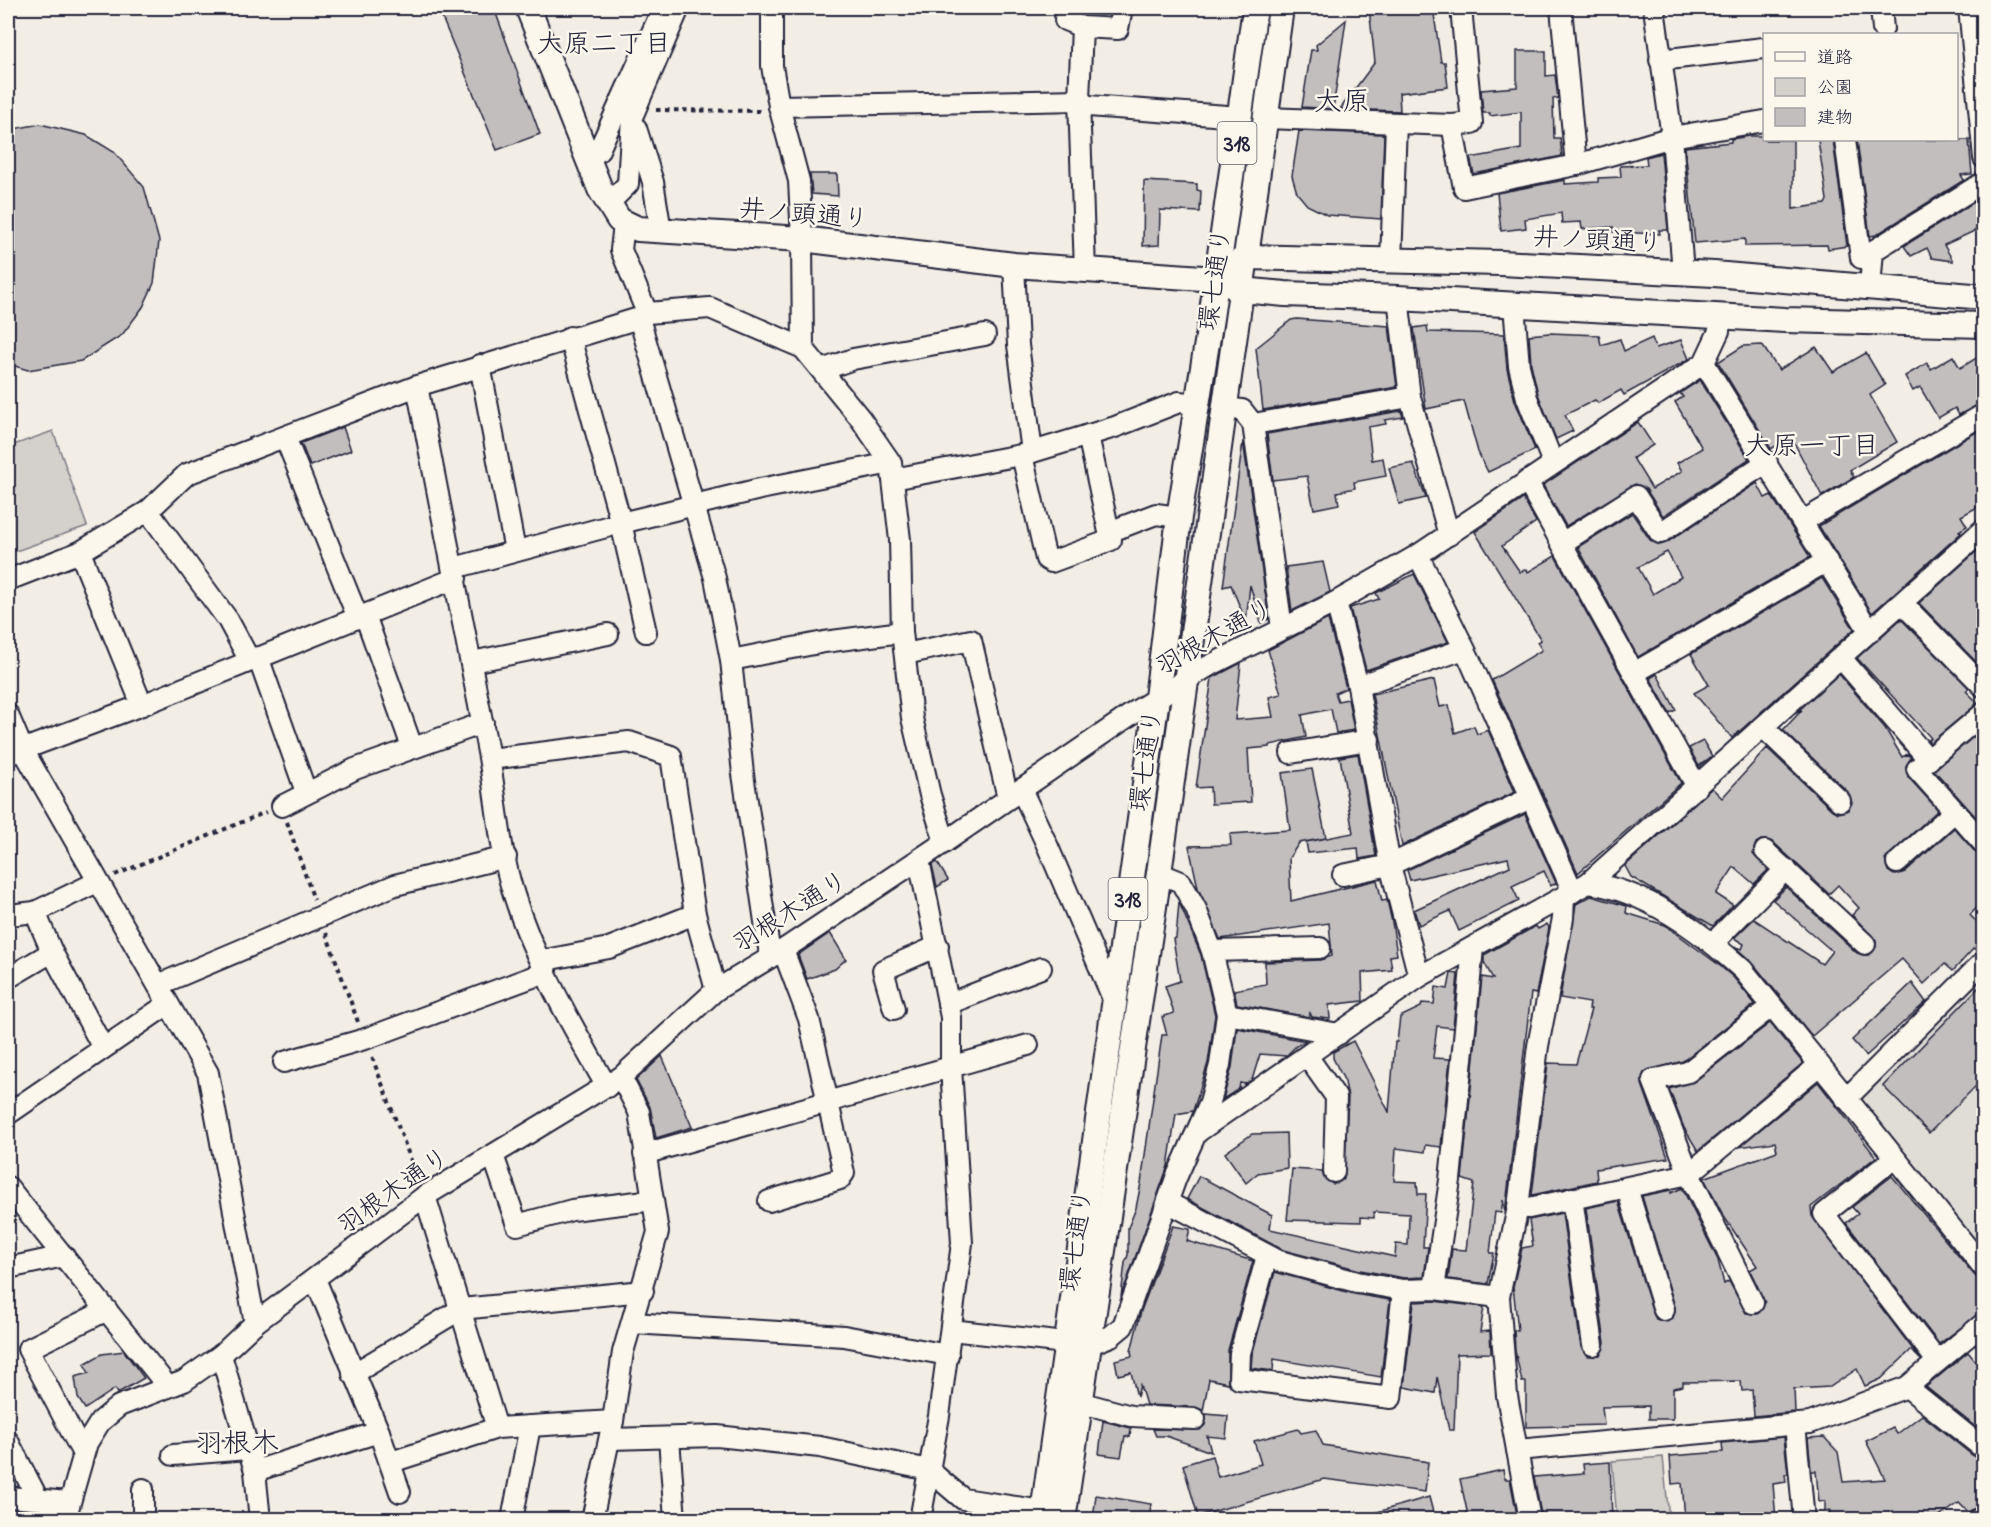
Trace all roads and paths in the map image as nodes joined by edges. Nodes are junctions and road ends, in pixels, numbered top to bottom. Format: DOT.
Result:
graph roads {
  1 [pos="528,8"];
  2 [pos="663,8"];
  3 [pos="680,8"];
  4 [pos="772,8"];
  5 [pos="1066,8"];
  6 [pos="1122,8"];
  7 [pos="1256,8"];
  8 [pos="1281,8"];
  9 [pos="1461,8"];
  10 [pos="1561,8"];
  11 [pos="1654,8"];
  12 [pos="1881,8"];
  13 [pos="1974,14"];
  14 [pos="1082,27"];
  15 [pos="1883,29"];
  16 [pos="1763,48"];
  17 [pos="1660,60"];
  18 [pos="1966,90"];
  19 [pos="1078,100"];
  20 [pos="780,108"];
  21 [pos="629,110"];
  22 [pos="1241,117"];
  23 [pos="1266,118"];
  24 [pos="1763,121"];
  25 [pos="1396,123"];
  26 [pos="1452,125"];
  27 [pos="1672,137"];
  28 [pos="1845,141"];
  29 [pos="598,152"];
  30 [pos="1983,158"];
  31 [pos="1576,165"];
  32 [pos="1983,182"];
  33 [pos="608,204"];
  34 [pos="624,224"];
  35 [pos="661,231"];
  36 [pos="802,239"];
  37 [pos="1246,257"];
  38 [pos="1861,258"];
  39 [pos="1391,262"];
  40 [pos="1443,263"];
  41 [pos="1014,265"];
  42 [pos="1085,271"];
  43 [pos="1683,272"];
  44 [pos="1216,279"];
  45 [pos="1870,287"];
  46 [pos="1242,291"];
  47 [pos="1983,297"];
  48 [pos="1398,298"];
  49 [pos="1514,305"];
  50 [pos="643,315"];
  51 [pos="1721,316"];
  52 [pos="1983,325"];
  53 [pos="985,335"];
  54 [pos="570,337"];
  55 [pos="803,348"];
  56 [pos="1704,363"];
  57 [pos="480,365"];
  58 [pos="822,370"];
  59 [pos="417,386"];
  60 [pos="1410,397"];
  61 [pos="1197,404"];
  62 [pos="1224,408"];
  63 [pos="1983,414"];
  64 [pos="1253,424"];
  65 [pos="1088,435"];
  66 [pos="285,437"];
  67 [pos="1027,454"];
  68 [pos="1767,462"];
  69 [pos="1553,463"];
  70 [pos="892,471"];
  71 [pos="1527,481"];
  72 [pos="694,505"];
  73 [pos="148,512"];
  74 [pos="1179,517"];
  75 [pos="1803,521"];
  76 [pos="621,523"];
  77 [pos="1983,529"];
  78 [pos="1109,532"];
  79 [pos="1449,535"];
  80 [pos="1562,543"];
  81 [pos="515,551"];
  82 [pos="80,552"];
  83 [pos="1418,555"];
  84 [pos="1827,561"];
  85 [pos="455,573"];
  86 [pos="8,580"];
  87 [pos="1336,602"];
  88 [pos="1902,603"];
  89 [pos="361,617"];
  90 [pos="1282,628"];
  91 [pos="646,632"];
  92 [pos="902,632"];
  93 [pos="1870,632"];
  94 [pos="608,634"];
  95 [pos="1464,649"];
  96 [pos="905,654"];
  97 [pos="1841,658"];
  98 [pos="254,659"];
  99 [pos="731,660"];
  100 [pos="472,662"];
  101 [pos="1634,673"];
  102 [pos="1185,680"];
  103 [pos="1358,686"];
  104 [pos="1983,687"];
  105 [pos="1157,698"];
  106 [pos="142,705"];
  107 [pos="1983,713"];
  108 [pos="8,716"];
  109 [pos="483,723"];
  110 [pos="1763,728"];
  111 [pos="1369,740"];
  112 [pos="412,747"];
  113 [pos="15,752"];
  114 [pos="1291,753"];
  115 [pos="490,759"];
  116 [pos="1929,760"];
  117 [pos="1697,787"];
  118 [pos="306,792"];
  119 [pos="1014,793"];
  120 [pos="1530,798"];
  121 [pos="1840,801"];
  122 [pos="282,806"];
  123 [pos="1954,812"];
  124 [pos="945,842"];
  125 [pos="1983,844"];
  126 [pos="1765,851"];
  127 [pos="506,857"];
  128 [pos="919,860"];
  129 [pos="1897,863"];
  130 [pos="1390,865"];
  131 [pos="1786,869"];
  132 [pos="1159,873"];
  133 [pos="1343,875"];
  134 [pos="98,882"];
  135 [pos="1575,891"];
  136 [pos="8,912"];
  137 [pos="34,912"];
  138 [pos="695,914"];
  139 [pos="321,918"];
  140 [pos="1713,943"];
  141 [pos="1865,945"];
  142 [pos="938,946"];
  143 [pos="1320,948"];
  144 [pos="1473,948"];
  145 [pos="1212,951"];
  146 [pos="52,952"];
  147 [pos="776,953"];
  148 [pos="1983,961"];
  149 [pos="543,966"];
  150 [pos="1041,968"];
  151 [pos="1419,977"];
  152 [pos="8,978"];
  153 [pos="158,985"];
  154 [pos="716,990"];
  155 [pos="1113,1001"];
  156 [pos="168,1004"];
  157 [pos="948,1004"];
  158 [pos="1772,1006"];
  159 [pos="894,1009"];
  160 [pos="1227,1014"];
  161 [pos="1339,1034"];
  162 [pos="365,1039"];
  163 [pos="1028,1044"];
  164 [pos="103,1048"];
  165 [pos="1307,1056"];
  166 [pos="284,1062"];
  167 [pos="1819,1065"];
  168 [pos="951,1067"];
  169 [pos="614,1082"];
  170 [pos="1846,1099"];
  171 [pos="828,1100"];
  172 [pos="8,1114"];
  173 [pos="1199,1131"];
  174 [pos="644,1154"];
  175 [pos="493,1155"];
  176 [pos="1893,1159"];
  177 [pos="1334,1172"];
  178 [pos="1689,1174"];
  179 [pos="8,1187"];
  180 [pos="1627,1188"];
  181 [pos="425,1196"];
  182 [pos="1572,1198"];
  183 [pos="653,1200"];
  184 [pos="769,1201"];
  185 [pos="1169,1203"];
  186 [pos="1518,1207"];
  187 [pos="64,1256"];
  188 [pos="1267,1256"];
  189 [pos="8,1268"];
  190 [pos="1983,1268"];
  191 [pos="315,1279"];
  192 [pos="1434,1289"];
  193 [pos="1403,1290"];
  194 [pos="643,1291"];
  195 [pos="1499,1297"];
  196 [pos="1754,1303"];
  197 [pos="461,1309"];
  198 [pos="107,1310"];
  199 [pos="1664,1310"];
  200 [pos="255,1323"];
  201 [pos="632,1323"];
  202 [pos="1983,1323"];
  203 [pos="951,1330"];
  204 [pos="1077,1344"];
  205 [pos="1593,1345"];
  206 [pos="221,1355"];
  207 [pos="948,1355"];
  208 [pos="1937,1361"];
  209 [pos="353,1374"];
  210 [pos="168,1387"];
  211 [pos="1907,1388"];
  212 [pos="1079,1402"];
  213 [pos="1195,1419"];
  214 [pos="1795,1424"];
  215 [pos="530,1426"];
  216 [pos="497,1428"];
  217 [pos="612,1430"];
  218 [pos="379,1432"];
  219 [pos="669,1438"];
  220 [pos="8,1441"];
  221 [pos="249,1449"];
  222 [pos="1983,1449"];
  223 [pos="1517,1450"];
  224 [pos="83,1454"];
  225 [pos="173,1455"];
  226 [pos="391,1462"];
  227 [pos="929,1470"];
  228 [pos="255,1471"];
  229 [pos="143,1489"];
  230 [pos="399,1492"];
  231 [pos="8,1497"];
  232 [pos="38,1499"];
  233 [pos="67,1511"];
  234 [pos="1049,1517"];
  235 [pos="1983,1518"];
  236 [pos="143,1520"];
  237 [pos="260,1520"];
  238 [pos="512,1520"];
  239 [pos="592,1520"];
  240 [pos="675,1520"];
  241 [pos="920,1520"];
  242 [pos="1530,1520"];
  243 [pos="1804,1520"];
  244 [pos="1977,1520"];
  1 -- 33 [label="main road"];
  2 -- 21 [label="street"];
  3 -- 21 [label="street"];
  4 -- 20 [label="street"];
  5 -- 14 [label="street"];
  6 -- 14 [label="street"];
  7 -- 22 [label="main road, 環七通り / 318"];
  8 -- 23 [label="main road, 環七通り / 318"];
  9 -- 26 [label="street"];
  10 -- 31 [label="street"];
  11 -- 17 [label="street"];
  12 -- 15 [label="street"];
  13 -- 18 [label="street"];
  14 -- 19 [label="street"];
  16 -- 17 [label="street"];
  17 -- 27 [label="street"];
  18 -- 30 [label="street"];
  19 -- 20 [label="street"];
  19 -- 22 [label="street"];
  19 -- 42 [label="street"];
  20 -- 21 [label="path"];
  20 -- 36 [label="street"];
  21 -- 29 [label="street"];
  21 -- 33 [label="street"];
  21 -- 35 [label="street"];
  22 -- 44 [label="main road, 環七通り / 318"];
  23 -- 25 [label="street"];
  23 -- 37 [label="main road, 環七通り / 318"];
  24 -- 27 [label="street"];
  25 -- 26 [label="street"];
  25 -- 39 [label="street"];
  26 -- 31 [label="street"];
  27 -- 31 [label="street"];
  27 -- 43 [label="street"];
  28 -- 38 [label="street"];
  32 -- 45 [label="street"];
  33 -- 34 [label="main road"];
  34 -- 35 [label="main road, 井ノ頭通り"];
  34 -- 50 [label="street"];
  35 -- 36 [label="main road, 井ノ頭通り"];
  36 -- 41 [label="main road, 井ノ頭通り"];
  36 -- 55 [label="street"];
  37 -- 39 [label="main road, 井ノ頭通り"];
  37 -- 44 [label="main road"];
  37 -- 46 [label="main road, 環七通り / 318"];
  39 -- 40 [label="main road, 井ノ頭通り"];
  40 -- 43 [label="main road, 井ノ頭通り"];
  40 -- 49 [label="main road"];
  41 -- 42 [label="main road, 井ノ頭通り"];
  41 -- 67 [label="street"];
  42 -- 44 [label="main road, 井ノ頭通り"];
  43 -- 45 [label="main road, 井ノ頭通り"];
  44 -- 46 [label="main road, 井ノ頭通り"];
  44 -- 61 [label="main road, 環七通り / 318"];
  45 -- 47 [label="main road, 井ノ頭通り"];
  46 -- 48 [label="main road, 井ノ頭通り"];
  46 -- 62 [label="main road, 環七通り / 318"];
  48 -- 49 [label="main road, 井ノ頭通り"];
  48 -- 60 [label="street"];
  49 -- 51 [label="main road, 井ノ頭通り"];
  49 -- 69 [label="street"];
  50 -- 54 [label="street"];
  50 -- 55 [label="street"];
  50 -- 72 [label="street"];
  51 -- 52 [label="main road, 井ノ頭通り"];
  51 -- 56 [label="street"];
  53 -- 58 [label="street"];
  54 -- 57 [label="street"];
  54 -- 76 [label="street"];
  55 -- 58 [label="street"];
  56 -- 68 [label="street"];
  56 -- 69 [label="street, 羽根木通り"];
  57 -- 59 [label="street"];
  57 -- 81 [label="street"];
  58 -- 70 [label="street"];
  59 -- 66 [label="street"];
  59 -- 85 [label="street"];
  60 -- 64 [label="street"];
  60 -- 79 [label="street"];
  61 -- 65 [label="street"];
  61 -- 74 [label="main road, 環七通り / 318"];
  62 -- 64 [label="street"];
  62 -- 102 [label="main road, 環七通り / 318"];
  63 -- 75 [label="street"];
  64 -- 90 [label="street"];
  65 -- 67 [label="street"];
  65 -- 78 [label="street"];
  66 -- 73 [label="street"];
  66 -- 89 [label="street"];
  67 -- 70 [label="street"];
  67 -- 78 [label="street"];
  68 -- 75 [label="street"];
  68 -- 80 [label="street"];
  69 -- 71 [label="street, 羽根木通り"];
  70 -- 72 [label="street"];
  70 -- 92 [label="street"];
  71 -- 79 [label="street, 羽根木通り"];
  71 -- 80 [label="street"];
  72 -- 76 [label="street"];
  72 -- 99 [label="street"];
  73 -- 82 [label="street"];
  73 -- 98 [label="street"];
  74 -- 78 [label="street"];
  74 -- 105 [label="main road, 環七通り / 318"];
  75 -- 84 [label="street"];
  76 -- 81 [label="street"];
  76 -- 91 [label="street"];
  77 -- 88 [label="street"];
  79 -- 83 [label="street, 羽根木通り"];
  80 -- 101 [label="street"];
  81 -- 85 [label="street"];
  82 -- 86 [label="street"];
  82 -- 106 [label="street"];
  83 -- 87 [label="street, 羽根木通り"];
  83 -- 95 [label="street"];
  84 -- 93 [label="street"];
  84 -- 101 [label="street"];
  85 -- 89 [label="street"];
  85 -- 100 [label="street"];
  87 -- 90 [label="street, 羽根木通り"];
  87 -- 103 [label="street"];
  88 -- 93 [label="street"];
  88 -- 104 [label="street"];
  89 -- 98 [label="street"];
  89 -- 112 [label="street"];
  90 -- 102 [label="street, 羽根木通り"];
  92 -- 96 [label="street"];
  92 -- 99 [label="street"];
  93 -- 97 [label="street"];
  94 -- 100 [label="street"];
  95 -- 103 [label="street"];
  95 -- 120 [label="street"];
  96 -- 119 [label="street"];
  96 -- 124 [label="street"];
  97 -- 110 [label="street"];
  97 -- 116 [label="street"];
  98 -- 106 [label="street"];
  98 -- 118 [label="street"];
  99 -- 147 [label="street"];
  100 -- 109 [label="street"];
  101 -- 117 [label="street"];
  102 -- 105 [label="street, 羽根木通り"];
  102 -- 132 [label="main road, 環七通り / 318"];
  103 -- 111 [label="street"];
  105 -- 119 [label="street, 羽根木通り"];
  105 -- 155 [label="main road, 環七通り / 318"];
  106 -- 113 [label="street"];
  107 -- 116 [label="street"];
  108 -- 113 [label="street"];
  109 -- 112 [label="street"];
  109 -- 115 [label="street"];
  110 -- 117 [label="street"];
  110 -- 121 [label="street"];
  111 -- 114 [label="street"];
  111 -- 130 [label="street"];
  112 -- 118 [label="street"];
  113 -- 134 [label="street"];
  115 -- 127 [label="street"];
  115 -- 138 [label="street"];
  116 -- 123 [label="street"];
  117 -- 135 [label="street"];
  118 -- 122 [label="street"];
  119 -- 124 [label="street, 羽根木通り"];
  119 -- 155 [label="street"];
  120 -- 130 [label="street"];
  120 -- 135 [label="street"];
  122 -- 134 [label="path"];
  122 -- 139 [label="path"];
  123 -- 125 [label="street"];
  123 -- 129 [label="street"];
  124 -- 128 [label="street, 羽根木通り"];
  126 -- 131 [label="street"];
  127 -- 139 [label="street"];
  127 -- 149 [label="street"];
  128 -- 142 [label="street"];
  128 -- 147 [label="street, 羽根木通り"];
  130 -- 133 [label="street"];
  130 -- 151 [label="street"];
  131 -- 140 [label="street"];
  131 -- 141 [label="street"];
  132 -- 145 [label="street"];
  132 -- 204 [label="main road, 環七通り / 318"];
  134 -- 137 [label="street"];
  134 -- 153 [label="street"];
  135 -- 140 [label="street"];
  135 -- 144 [label="street"];
  135 -- 186 [label="street"];
  136 -- 137 [label="street"];
  137 -- 146 [label="street"];
  138 -- 149 [label="street"];
  138 -- 154 [label="street"];
  139 -- 153 [label="street"];
  139 -- 162 [label="path"];
  140 -- 158 [label="street"];
  142 -- 157 [label="street"];
  142 -- 159 [label="street"];
  143 -- 145 [label="street"];
  144 -- 151 [label="street"];
  144 -- 192 [label="street"];
  145 -- 160 [label="street"];
  146 -- 152 [label="street"];
  146 -- 164 [label="street"];
  147 -- 154 [label="street, 羽根木通り"];
  147 -- 171 [label="street"];
  148 -- 170 [label="street"];
  149 -- 162 [label="street"];
  149 -- 169 [label="street"];
  150 -- 157 [label="street"];
  151 -- 161 [label="street"];
  153 -- 156 [label="street"];
  154 -- 169 [label="street, 羽根木通り"];
  155 -- 204 [label="main road, 環七通り / 318"];
  156 -- 164 [label="street"];
  156 -- 200 [label="street"];
  157 -- 168 [label="street"];
  158 -- 167 [label="street"];
  158 -- 178 [label="street"];
  160 -- 161 [label="street"];
  160 -- 173 [label="street"];
  161 -- 165 [label="street"];
  162 -- 166 [label="street"];
  162 -- 181 [label="path"];
  163 -- 168 [label="street"];
  164 -- 172 [label="street"];
  165 -- 173 [label="street"];
  165 -- 177 [label="street"];
  167 -- 170 [label="street"];
  167 -- 178 [label="street"];
  168 -- 171 [label="street"];
  168 -- 203 [label="street"];
  169 -- 174 [label="street"];
  169 -- 175 [label="street, 羽根木通り"];
  170 -- 176 [label="street"];
  171 -- 174 [label="street"];
  171 -- 184 [label="street"];
  173 -- 185 [label="street"];
  174 -- 183 [label="street"];
  175 -- 181 [label="street, 羽根木通り"];
  175 -- 183 [label="street"];
  176 -- 190 [label="street"];
  176 -- 208 [label="street"];
  178 -- 180 [label="street"];
  178 -- 196 [label="street"];
  179 -- 187 [label="street"];
  180 -- 182 [label="street"];
  180 -- 199 [label="street"];
  181 -- 191 [label="street, 羽根木通り"];
  181 -- 197 [label="street"];
  182 -- 186 [label="street"];
  182 -- 205 [label="street"];
  183 -- 194 [label="street"];
  185 -- 188 [label="street"];
  185 -- 204 [label="street"];
  186 -- 195 [label="street"];
  187 -- 189 [label="street"];
  187 -- 198 [label="street"];
  188 -- 193 [label="street"];
  188 -- 193 [label="street"];
  191 -- 200 [label="street, 羽根木通り"];
  191 -- 209 [label="street"];
  192 -- 193 [label="street"];
  192 -- 195 [label="street"];
  194 -- 197 [label="street"];
  194 -- 201 [label="street"];
  195 -- 223 [label="street"];
  197 -- 209 [label="street"];
  197 -- 216 [label="street"];
  198 -- 210 [label="street"];
  198 -- 224 [label="street"];
  200 -- 206 [label="street, 羽根木通り"];
  201 -- 207 [label="street"];
  201 -- 217 [label="street"];
  202 -- 208 [label="street"];
  203 -- 204 [label="street"];
  203 -- 207 [label="street"];
  204 -- 212 [label="main road, 環七通り / 318"];
  204 -- 234 [label="main road, 環七通り / 318"];
  206 -- 210 [label="street, 羽根木通り"];
  206 -- 221 [label="street"];
  207 -- 227 [label="street"];
  208 -- 211 [label="street"];
  209 -- 218 [label="street"];
  210 -- 224 [label="street, 羽根木通り"];
  211 -- 214 [label="street"];
  211 -- 222 [label="street"];
  212 -- 213 [label="street"];
  212 -- 234 [label="main road, 環七通り / 318"];
  214 -- 223 [label="street"];
  214 -- 243 [label="street"];
  215 -- 216 [label="street"];
  215 -- 217 [label="street"];
  215 -- 238 [label="street"];
  216 -- 226 [label="street"];
  217 -- 219 [label="street"];
  217 -- 239 [label="street"];
  218 -- 226 [label="street"];
  218 -- 228 [label="street"];
  219 -- 227 [label="street"];
  219 -- 240 [label="street"];
  220 -- 232 [label="street"];
  221 -- 225 [label="street"];
  221 -- 228 [label="street"];
  223 -- 242 [label="street"];
  224 -- 233 [label="street, 羽根木通り"];
  226 -- 230 [label="street"];
  227 -- 234 [label="street"];
  227 -- 241 [label="street"];
  228 -- 237 [label="street"];
  229 -- 236 [label="street"];
  231 -- 232 [label="street"];
  232 -- 233 [label="street"];
  235 -- 244 [label="street"];
}
